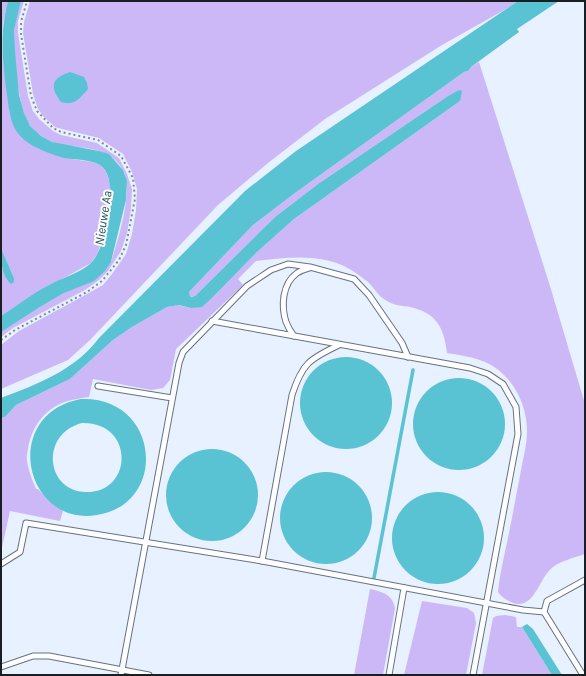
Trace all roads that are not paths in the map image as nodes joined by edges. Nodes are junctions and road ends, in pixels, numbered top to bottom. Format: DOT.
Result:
graph roads {
  1 [pos="310,267"];
  2 [pos="212,321"];
  3 [pos="294,336"];
  4 [pos="340,345"];
  5 [pos="408,357"];
  6 [pos="98,386"];
  7 [pos="172,398"];
  8 [pos="145,542"];
  9 [pos="262,561"];
  10 [pos="1,564"];
  11 [pos="585,580"];
  12 [pos="404,588"];
  13 [pos="486,604"];
  14 [pos="544,612"];
  15 [pos="1,667"];
  16 [pos="121,672"];
  17 [pos="149,675"];
  18 [pos="389,675"];
  19 [pos="473,675"];
  20 [pos="584,675"];
  1 -- 2 [label="lane"];
  1 -- 3 [label="lane"];
  1 -- 5 [label="lane"];
  2 -- 3 [label="lane"];
  2 -- 7 [label="lane"];
  3 -- 4 [label="lane"];
  4 -- 5 [label="lane"];
  4 -- 9 [label="lane"];
  5 -- 13 [label="lane"];
  6 -- 7 [label="lane"];
  7 -- 8 [label="lane"];
  8 -- 9 [label="lane"];
  8 -- 10 [label="lane"];
  8 -- 16 [label="lane"];
  9 -- 12 [label="lane"];
  11 -- 14 [label="lane"];
  12 -- 13 [label="lane"];
  12 -- 18 [label="lane"];
  13 -- 14 [label="lane"];
  13 -- 19 [label="lane"];
  14 -- 20 [label="lane"];
  15 -- 16 [label="lane"];
  16 -- 17 [label="lane"];
}
